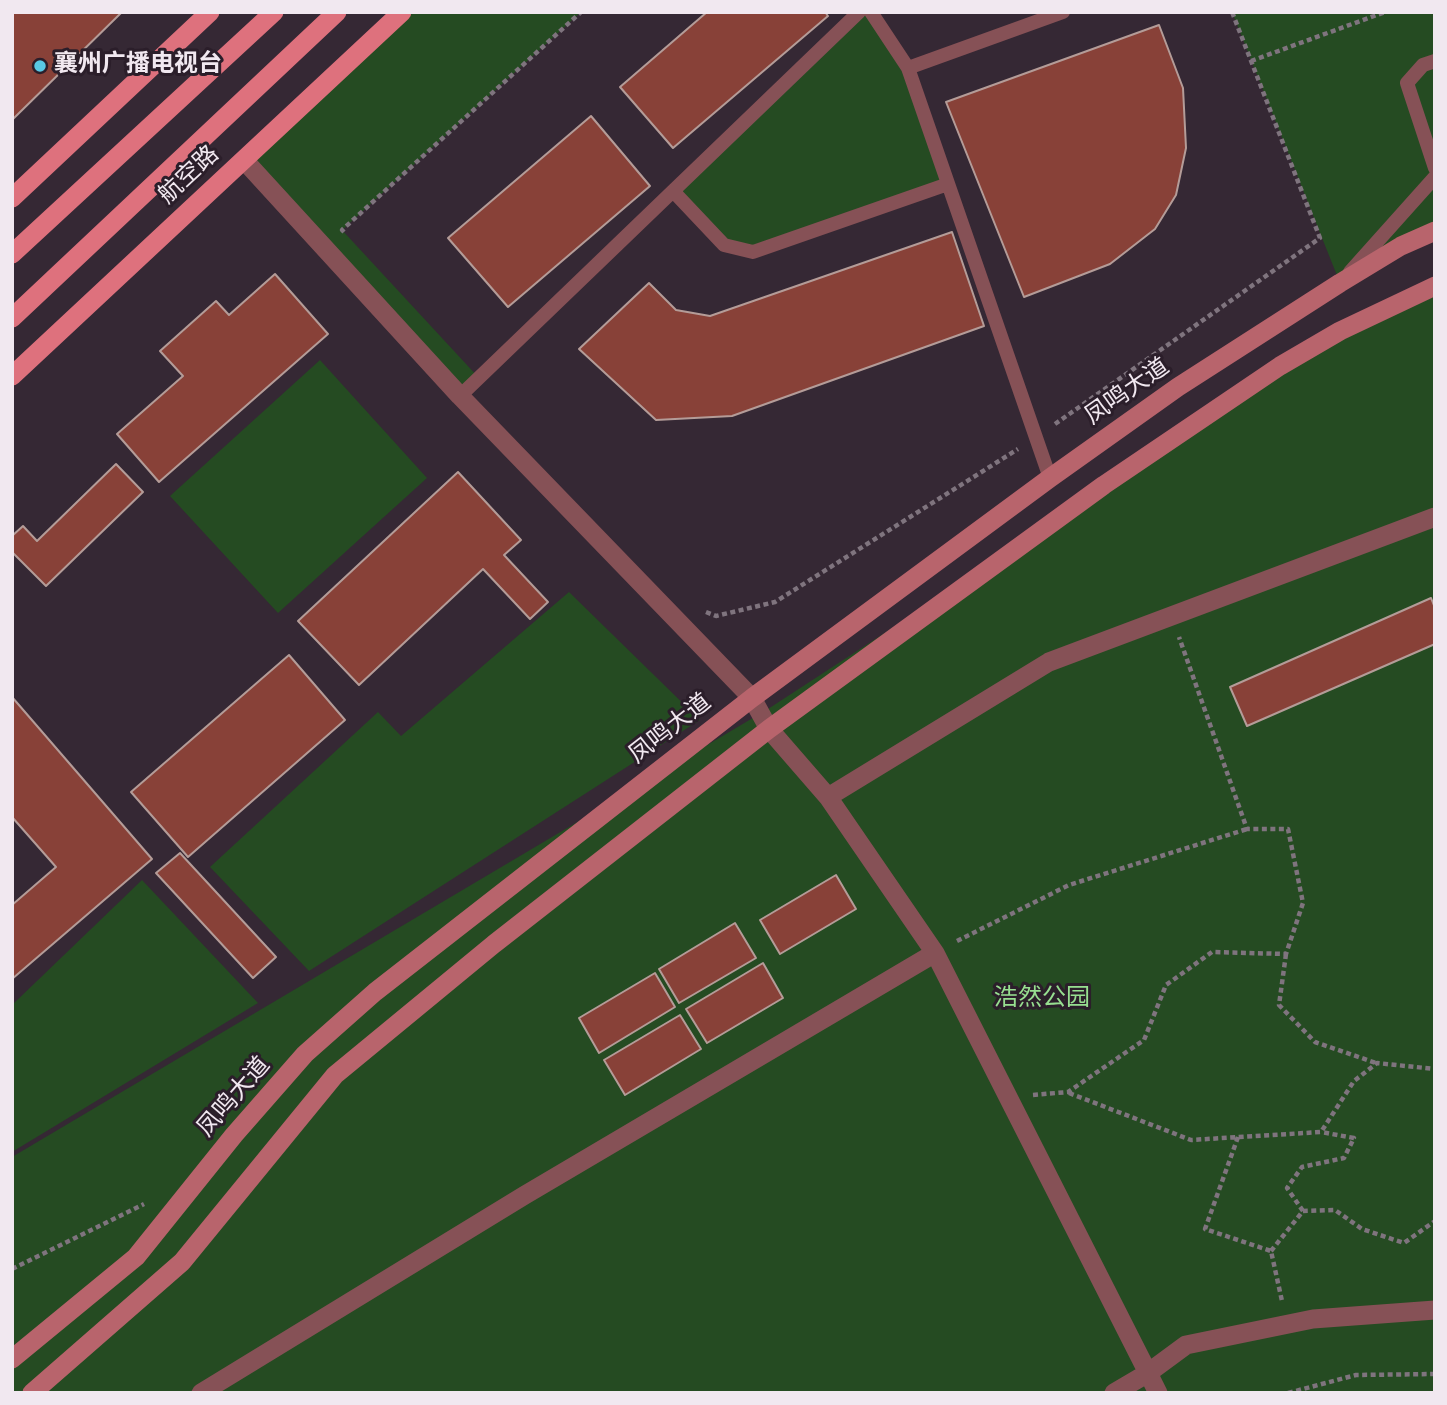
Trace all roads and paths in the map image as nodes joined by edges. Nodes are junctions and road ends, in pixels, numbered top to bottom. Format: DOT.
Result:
graph roads {
  1 [pos="210,12"];
  2 [pos="274,12"];
  3 [pos="337,12"];
  4 [pos="402,12"];
  5 [pos="581,12"];
  6 [pos="859,12"];
  7 [pos="871,12"];
  8 [pos="1063,12"];
  9 [pos="1232,12"];
  10 [pos="1385,12"];
  11 [pos="1251,61"];
  12 [pos="1435,61"];
  13 [pos="908,68"];
  14 [pos="244,160"];
  15 [pos="1435,169"];
  16 [pos="948,184"];
  17 [pos="673,191"];
  18 [pos="12,198"];
  19 [pos="1435,231"];
  20 [pos="351,240"];
  21 [pos="12,254"];
  22 [pos="1340,283"];
  23 [pos="1435,286"];
  24 [pos="12,318"];
  25 [pos="12,376"];
  26 [pos="460,396"];
  27 [pos="1036,438"];
  28 [pos="1050,478"];
  29 [pos="1435,517"];
  30 [pos="697,608"];
  31 [pos="1172,617"];
  32 [pos="752,698"];
  33 [pos="769,729"];
  34 [pos="828,797"];
  35 [pos="1247,829"];
  36 [pos="935,953"];
  37 [pos="1286,954"];
  38 [pos="1377,1063"];
  39 [pos="1435,1069"];
  40 [pos="1068,1093"];
  41 [pos="1008,1097"];
  42 [pos="1321,1132"];
  43 [pos="1238,1137"];
  44 [pos="154,1199"];
  45 [pos="1303,1211"];
  46 [pos="1435,1221"];
  47 [pos="1271,1251"];
  48 [pos="12,1269"];
  49 [pos="1435,1310"];
  50 [pos="1287,1324"];
  51 [pos="12,1359"];
  52 [pos="1148,1373"];
  53 [pos="1435,1374"];
  54 [pos="1290,1392"];
  55 [pos="32,1393"];
  56 [pos="201,1393"];
  57 [pos="1114,1393"];
  58 [pos="1158,1393"];
  1 -- 18 [label="main road"];
  2 -- 21 [label="main road"];
  3 -- 24 [label="main road, 航空路"];
  4 -- 14 [label="main road, 航空路"];
  5 -- 20 [label="path"];
  6 -- 17 [label="lane"];
  7 -- 13 [label="lane"];
  8 -- 13 [label="lane"];
  9 -- 11 [label="path"];
  10 -- 11 [label="path"];
  11 -- 27 [label="path"];
  12 -- 15 [label="lane"];
  13 -- 16 [label="lane"];
  14 -- 25 [label="main road, 航空路"];
  14 -- 26 [label="street"];
  15 -- 22 [label="lane"];
  16 -- 17 [label="lane"];
  16 -- 27 [label="lane"];
  17 -- 26 [label="lane"];
  19 -- 22 [label="main road, 凤鸣大道"];
  22 -- 28 [label="main road, 凤鸣大道"];
  23 -- 33 [label="main road"];
  26 -- 32 [label="street"];
  27 -- 28 [label="lane"];
  27 -- 30 [label="path"];
  28 -- 32 [label="main road, 凤鸣大道"];
  29 -- 31 [label="street"];
  31 -- 34 [label="street"];
  31 -- 35 [label="path"];
  32 -- 33 [label="street"];
  32 -- 51 [label="main road, 凤鸣大道"];
  33 -- 34 [label="street"];
  33 -- 55 [label="main road"];
  34 -- 36 [label="street"];
  35 -- 36 [label="path"];
  35 -- 37 [label="path"];
  36 -- 41 [label="street"];
  36 -- 56 [label="street"];
  37 -- 38 [label="path"];
  37 -- 40 [label="path"];
  38 -- 39 [label="path"];
  38 -- 42 [label="path"];
  40 -- 41 [label="path"];
  40 -- 43 [label="path"];
  41 -- 52 [label="street"];
  42 -- 43 [label="path"];
  42 -- 45 [label="path"];
  43 -- 47 [label="path"];
  44 -- 48 [label="path"];
  45 -- 46 [label="path"];
  45 -- 47 [label="path"];
  47 -- 50 [label="path"];
  49 -- 50 [label="street"];
  50 -- 52 [label="street"];
  52 -- 57 [label="street"];
  52 -- 58 [label="street"];
  53 -- 54 [label="path"];
}
